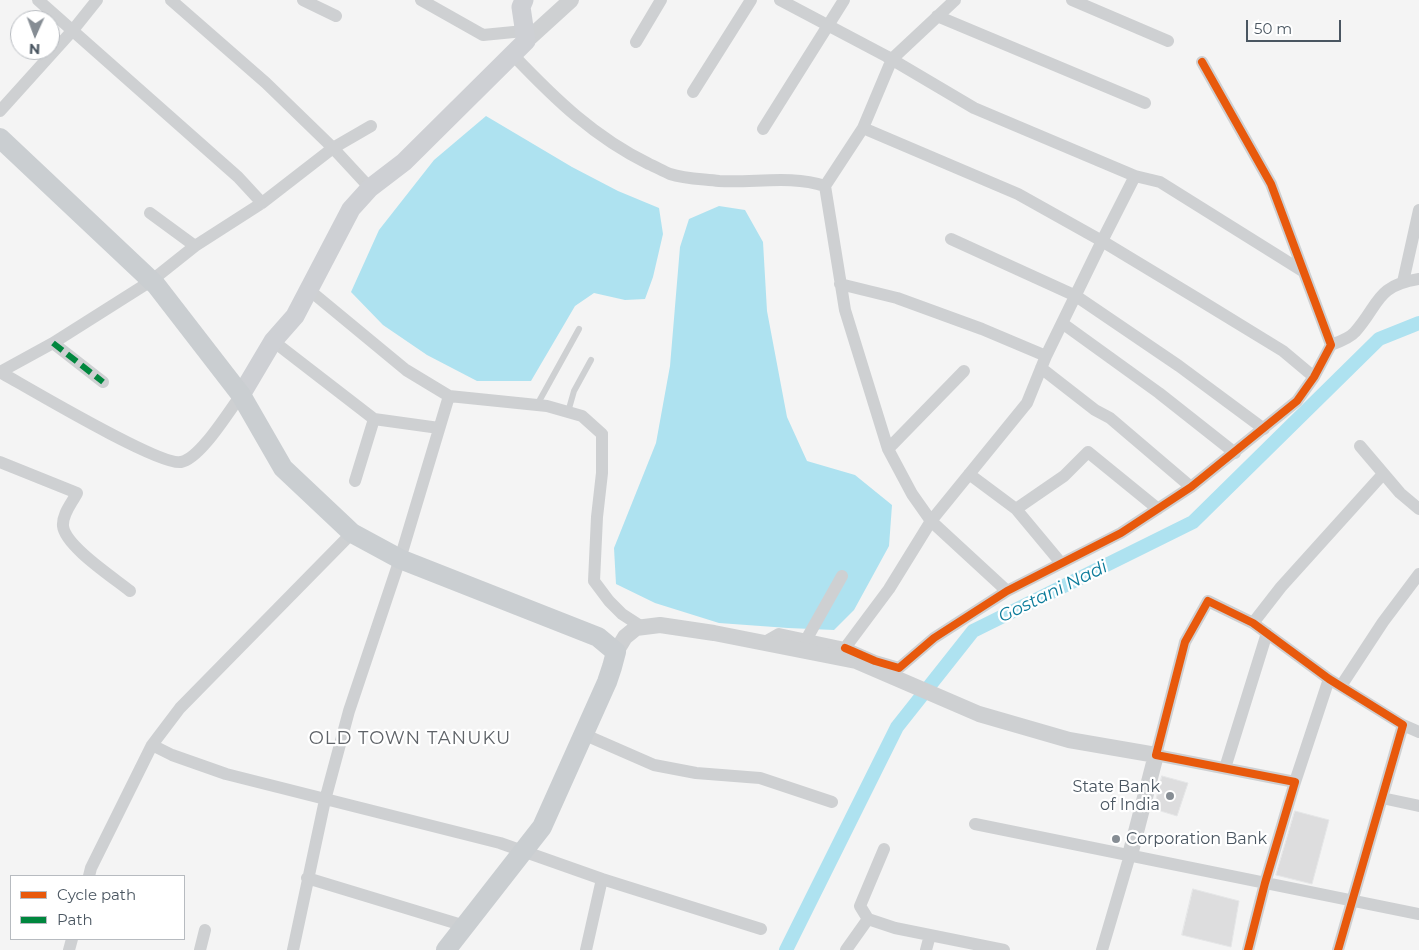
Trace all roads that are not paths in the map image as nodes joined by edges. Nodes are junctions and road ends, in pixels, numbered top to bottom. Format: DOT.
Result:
graph roads {
  1 [pos="38,0"];
  2 [pos="97,0"];
  3 [pos="171,0"];
  4 [pos="303,0"];
  5 [pos="422,0"];
  6 [pos="524,0"];
  7 [pos="571,0"];
  8 [pos="661,0"];
  9 [pos="751,0"];
  10 [pos="780,0"];
  11 [pos="844,0"];
  12 [pos="955,0"];
  13 [pos="1072,0"];
  14 [pos="336,16"];
  15 [pos="937,16"];
  16 [pos="828,25"];
  17 [pos="73,30"];
  18 [pos="525,36"];
  19 [pos="1168,41"];
  20 [pos="636,42"];
  21 [pos="513,55"];
  22 [pos="892,59"];
  23 [pos="1202,62"];
  24 [pos="692,92"];
  25 [pos="1145,103"];
  26 [pos="0,111"];
  27 [pos="371,126"];
  28 [pos="862,128"];
  29 [pos="763,130"];
  30 [pos="2,146"];
  31 [pos="333,148"];
  32 [pos="1135,176"];
  33 [pos="825,186"];
  34 [pos="370,188"];
  35 [pos="262,203"];
  36 [pos="1419,210"];
  37 [pos="150,213"];
  38 [pos="951,239"];
  39 [pos="1102,241"];
  40 [pos="195,246"];
  41 [pos="1304,272"];
  42 [pos="148,277"];
  43 [pos="1419,279"];
  44 [pos="1403,282"];
  45 [pos="840,284"];
  46 [pos="308,289"];
  47 [pos="1076,296"];
  48 [pos="1062,323"];
  49 [pos="579,329"];
  50 [pos="273,341"];
  51 [pos="53,343"];
  52 [pos="1331,346"];
  53 [pos="591,360"];
  54 [pos="1044,362"];
  55 [pos="964,371"];
  56 [pos="0,372"];
  57 [pos="1314,377"];
  58 [pos="103,382"];
  59 [pos="241,394"];
  60 [pos="448,396"];
  61 [pos="537,405"];
  62 [pos="568,412"];
  63 [pos="374,419"];
  64 [pos="439,428"];
  65 [pos="1264,429"];
  66 [pos="1360,446"];
  67 [pos="888,449"];
  68 [pos="1235,453"];
  69 [pos="0,462"];
  70 [pos="969,474"];
  71 [pos="1384,474"];
  72 [pos="355,481"];
  73 [pos="1191,487"];
  74 [pos="1016,509"];
  75 [pos="1158,509"];
  76 [pos="1419,509"];
  77 [pos="930,521"];
  78 [pos="352,533"];
  79 [pos="400,559"];
  80 [pos="1061,563"];
  81 [pos="1419,574"];
  82 [pos="842,576"];
  83 [pos="130,591"];
  84 [pos="1007,591"];
  85 [pos="1253,623"];
  86 [pos="642,627"];
  87 [pos="1267,633"];
  88 [pos="806,640"];
  89 [pos="766,642"];
  90 [pos="845,648"];
  91 [pos="616,652"];
  92 [pos="1329,679"];
  93 [pos="1341,686"];
  94 [pos="1403,725"];
  95 [pos="1419,732"];
  96 [pos="584,734"];
  97 [pos="152,745"];
  98 [pos="1156,755"];
  99 [pos="1225,768"];
  100 [pos="1295,782"];
  101 [pos="1382,798"];
  102 [pos="325,800"];
  103 [pos="832,802"];
  104 [pos="1419,806"];
  105 [pos="975,824"];
  106 [pos="884,849"];
  107 [pos="523,851"];
  108 [pos="1130,855"];
  109 [pos="89,875"];
  110 [pos="307,878"];
  111 [pos="602,879"];
  112 [pos="1265,883"];
  113 [pos="1353,900"];
  114 [pos="1419,914"];
  115 [pos="868,919"];
  116 [pos="465,926"];
  117 [pos="760,929"];
  118 [pos="205,930"];
  119 [pos="930,935"];
  120 [pos="200,950"];
  121 [pos="293,950"];
  122 [pos="446,950"];
  123 [pos="586,950"];
  124 [pos="846,950"];
  125 [pos="926,950"];
  126 [pos="1004,950"];
  127 [pos="1102,950"];
  128 [pos="1248,950"];
  129 [pos="1338,950"];
  1 -- 17 [label="street"];
  2 -- 17 [label="street"];
  3 -- 31 [label="street"];
  4 -- 14 [label="street"];
  5 -- 18 [label="street"];
  6 -- 18 [label="main road"];
  7 -- 18 [label="street"];
  8 -- 20 [label="street"];
  9 -- 24 [label="street"];
  10 -- 16 [label="street"];
  11 -- 16 [label="street"];
  12 -- 15 [label="street"];
  13 -- 19 [label="street"];
  15 -- 22 [label="street"];
  15 -- 25 [label="street"];
  16 -- 22 [label="street"];
  16 -- 29 [label="street"];
  17 -- 26 [label="street"];
  17 -- 35 [label="street"];
  18 -- 21 [label="main road"];
  21 -- 33 [label="street"];
  21 -- 34 [label="main road"];
  22 -- 28 [label="street"];
  22 -- 32 [label="street"];
  23 -- 41 [label="street"];
  27 -- 31 [label="street"];
  28 -- 33 [label="street"];
  28 -- 39 [label="street"];
  30 -- 42 [label="main road"];
  31 -- 34 [label="street"];
  31 -- 35 [label="street"];
  32 -- 39 [label="street"];
  32 -- 41 [label="street"];
  33 -- 45 [label="street"];
  34 -- 46 [label="main road"];
  35 -- 40 [label="street"];
  36 -- 44 [label="street"];
  37 -- 40 [label="street"];
  38 -- 47 [label="street"];
  39 -- 47 [label="street"];
  39 -- 57 [label="street"];
  40 -- 42 [label="street"];
  41 -- 52 [label="street"];
  42 -- 51 [label="street"];
  42 -- 59 [label="main road"];
  43 -- 44 [label="street"];
  44 -- 52 [label="street"];
  45 -- 54 [label="street"];
  45 -- 67 [label="street"];
  46 -- 50 [label="main road"];
  46 -- 60 [label="street"];
  47 -- 48 [label="street"];
  47 -- 65 [label="street"];
  48 -- 54 [label="street"];
  48 -- 68 [label="street"];
  49 -- 61 [label="lane"];
  50 -- 59 [label="main road"];
  50 -- 63 [label="street"];
  51 -- 56 [label="street"];
  51 -- 58 [label="street"];
  52 -- 57 [label="street"];
  53 -- 62 [label="lane"];
  54 -- 70 [label="street"];
  54 -- 73 [label="street"];
  55 -- 67 [label="street"];
  56 -- 59 [label="street"];
  57 -- 65 [label="street"];
  59 -- 78 [label="main road"];
  60 -- 61 [label="street"];
  60 -- 64 [label="street"];
  61 -- 62 [label="street"];
  62 -- 86 [label="street"];
  63 -- 64 [label="street"];
  63 -- 72 [label="street"];
  64 -- 79 [label="street"];
  65 -- 68 [label="street"];
  66 -- 71 [label="street"];
  67 -- 77 [label="street"];
  68 -- 73 [label="street"];
  69 -- 83 [label="street"];
  70 -- 74 [label="street"];
  70 -- 77 [label="street"];
  71 -- 76 [label="street"];
  71 -- 85 [label="street"];
  73 -- 75 [label="street"];
  74 -- 75 [label="street"];
  74 -- 80 [label="street"];
  75 -- 80 [label="street"];
  77 -- 84 [label="street"];
  77 -- 90 [label="street"];
  78 -- 79 [label="main road"];
  78 -- 97 [label="street"];
  79 -- 91 [label="main road"];
  79 -- 102 [label="street"];
  80 -- 84 [label="street"];
  81 -- 93 [label="street"];
  82 -- 88 [label="street"];
  84 -- 90 [label="street"];
  85 -- 87 [label="street"];
  85 -- 98 [label="street"];
  86 -- 89 [label="street"];
  86 -- 91 [label="street"];
  87 -- 92 [label="street"];
  87 -- 99 [label="street"];
  88 -- 89 [label="street"];
  88 -- 90 [label="street"];
  89 -- 98 [label="street"];
  91 -- 96 [label="main road"];
  92 -- 93 [label="street"];
  92 -- 100 [label="street"];
  93 -- 94 [label="street"];
  94 -- 95 [label="street"];
  94 -- 101 [label="street"];
  96 -- 103 [label="street"];
  96 -- 107 [label="main road"];
  97 -- 102 [label="street"];
  97 -- 109 [label="street"];
  98 -- 99 [label="street"];
  98 -- 108 [label="street"];
  99 -- 100 [label="street"];
  100 -- 112 [label="street"];
  101 -- 104 [label="street"];
  101 -- 113 [label="street"];
  102 -- 107 [label="street"];
  102 -- 110 [label="street"];
  105 -- 108 [label="street"];
  106 -- 115 [label="street"];
  107 -- 111 [label="street"];
  107 -- 116 [label="main road"];
  108 -- 112 [label="street"];
  108 -- 127 [label="street"];
  110 -- 116 [label="street"];
  110 -- 121 [label="street"];
  111 -- 117 [label="street"];
  111 -- 123 [label="street"];
  112 -- 113 [label="street"];
  112 -- 128 [label="street"];
  113 -- 114 [label="street"];
  113 -- 129 [label="street"];
  115 -- 119 [label="street"];
  115 -- 124 [label="street"];
  116 -- 122 [label="main road"];
  118 -- 120 [label="street"];
  119 -- 125 [label="street"];
  119 -- 126 [label="street"];
}
